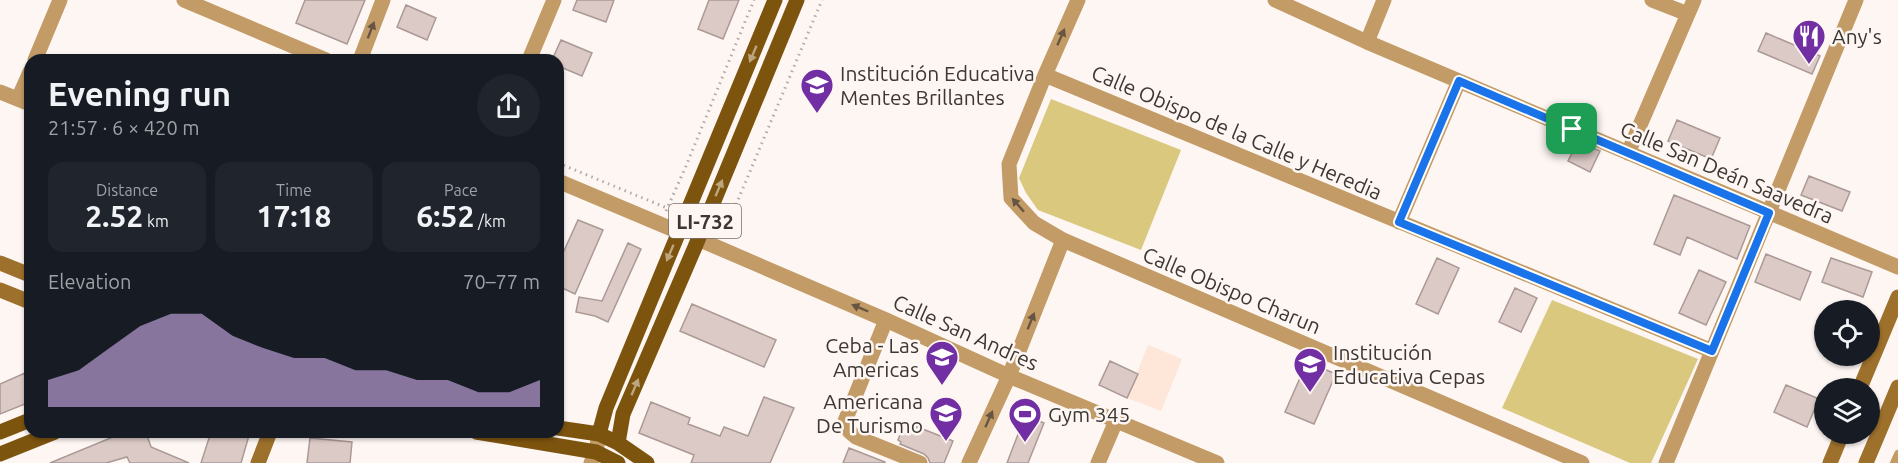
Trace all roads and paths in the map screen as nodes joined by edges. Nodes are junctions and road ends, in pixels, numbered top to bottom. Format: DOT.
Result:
graph roads {
  1 [pos="60,0"];
  2 [pos="184,0"];
  3 [pos="383,0"];
  4 [pos="554,0"];
  5 [pos="754,0"];
  6 [pos="775,0"];
  7 [pos="797,0"];
  8 [pos="822,0"];
  9 [pos="1078,0"];
  10 [pos="1275,0"];
  11 [pos="1384,0"];
  12 [pos="1652,0"];
  13 [pos="1856,0"];
  14 [pos="1691,7"];
  15 [pos="1366,42"];
  16 [pos="38,54"];
  17 [pos="312,54"];
  18 [pos="362,54"];
  19 [pos="532,54"];
  20 [pos="1045,75"];
  21 [pos="1459,81"];
  22 [pos="0,92"];
  23 [pos="24,102"];
  24 [pos="1628,153"];
  25 [pos="564,165"];
  26 [pos="564,183"];
  27 [pos="668,208"];
  28 [pos="688,209"];
  29 [pos="1769,213"];
  30 [pos="1399,222"];
  31 [pos="725,226"];
  32 [pos="679,232"];
  33 [pos="698,239"];
  34 [pos="1063,240"];
  35 [pos="0,262"];
  36 [pos="1898,267"];
  37 [pos="24,272"];
  38 [pos="0,290"];
  39 [pos="1898,297"];
  40 [pos="24,300"];
  41 [pos="886,320"];
  42 [pos="1712,351"];
  43 [pos="1009,376"];
  44 [pos="1864,378"];
  45 [pos="1898,387"];
  46 [pos="1116,421"];
  47 [pos="24,422"];
  48 [pos="564,429"];
  49 [pos="0,432"];
  50 [pos="599,434"];
  51 [pos="40,438"];
  52 [pos="268,438"];
  53 [pos="504,438"];
  54 [pos="618,443"];
  55 [pos="1838,444"];
  56 [pos="0,454"];
  57 [pos="1898,454"];
  58 [pos="593,457"];
  59 [pos="258,463"];
  60 [pos="618,463"];
  61 [pos="646,463"];
  62 [pos="920,463"];
  63 [pos="969,463"];
  64 [pos="1098,463"];
  65 [pos="1217,463"];
  66 [pos="1582,463"];
  67 [pos="1666,463"];
  68 [pos="1830,463"];
  69 [pos="1866,463"];
  70 [pos="1894,463"];
  1 -- 16 [label="street"];
  2 -- 17 [label="street"];
  18 -- 3 [label="street, one-way"];
  4 -- 19 [label="street"];
  5 -- 27 [label="path"];
  6 -- 28 [label="main road, LI-732, one-way"];
  33 -- 7 [label="main road, LI-732, one-way"];
  8 -- 31 [label="path"];
  20 -- 9 [label="street, Calle Obispo Charun, one-way"];
  10 -- 15 [label="street, Calle San Deán Saavedra"];
  11 -- 15 [label="street"];
  12 -- 14 [label="street"];
  13 -- 29 [label="street"];
  14 -- 24 [label="street"];
  15 -- 21 [label="street, Calle San Deán Saavedra"];
  20 -- 30 [label="street, Calle Obispo de la Calle y Heredia"];
  34 -- 20 [label="street, Calle Obispo Charun, one-way"];
  21 -- 24 [label="street, Calle San Deán Saavedra"];
  21 -- 30 [label="street"];
  22 -- 23 [label="street"];
  24 -- 29 [label="street, Calle San Deán Saavedra"];
  25 -- 27 [label="path"];
  26 -- 32 [label="street"];
  27 -- 28 [label="path"];
  28 -- 32 [label="main road, LI-732"];
  29 -- 36 [label="street, Calle San Deán Saavedra"];
  29 -- 42 [label="street"];
  30 -- 42 [label="street, Calle Obispo de la Calle y Heredia"];
  32 -- 50 [label="main road, LI-732, one-way"];
  41 -- 33 [label="street, Calle San Andres, one-way"];
  54 -- 33 [label="main road, LI-732, one-way"];
  43 -- 34 [label="street, one-way"];
  34 -- 66 [label="street, Calle Obispo Charun"];
  35 -- 37 [label="main road"];
  38 -- 40 [label="main road"];
  39 -- 44 [label="main road"];
  41 -- 43 [label="street, Calle San Andres"];
  41 -- 62 [label="street"];
  42 -- 67 [label="street"];
  43 -- 46 [label="street, Calle San Andres"];
  63 -- 43 [label="street, one-way"];
  45 -- 69 [label="main road"];
  46 -- 64 [label="street"];
  46 -- 65 [label="street, Calle San Andres"];
  47 -- 49 [label="main road"];
  48 -- 50 [label="main road"];
  50 -- 54 [label="main road"];
  50 -- 58 [label="street"];
  51 -- 56 [label="main road"];
  52 -- 59 [label="main road"];
  53 -- 58 [label="main road"];
  54 -- 61 [label="main road"];
  55 -- 68 [label="main road"];
  57 -- 70 [label="lane"];
  58 -- 60 [label="main road"];
}
